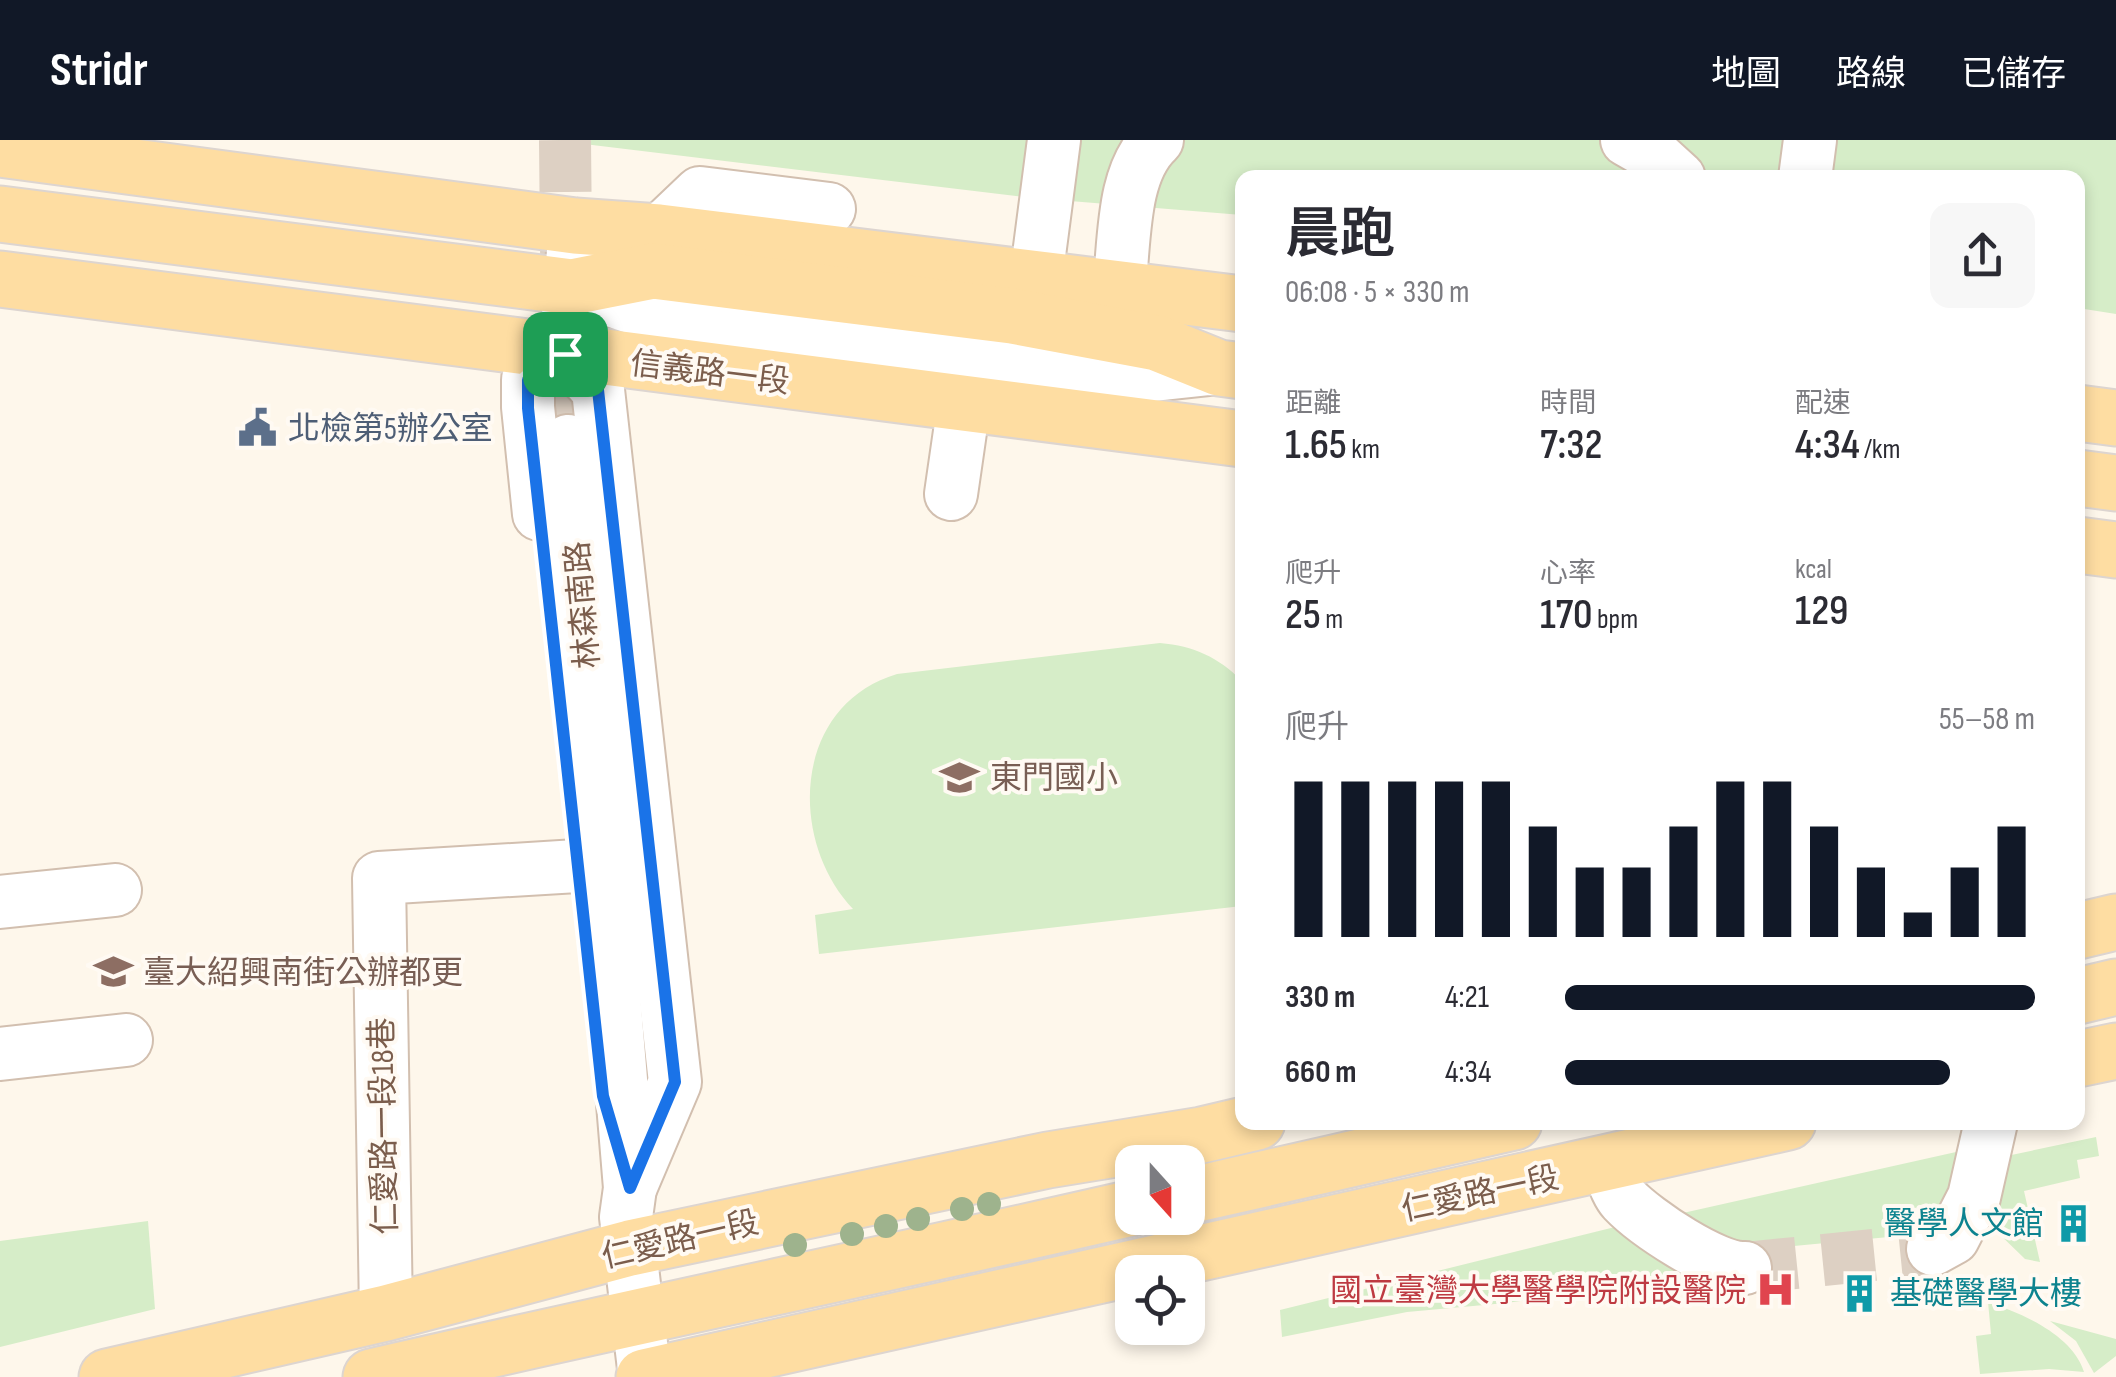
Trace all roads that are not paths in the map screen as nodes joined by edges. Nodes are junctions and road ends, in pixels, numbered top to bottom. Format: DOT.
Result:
graph roads {
  1 [pos="1054,140"];
  2 [pos="1156,140"];
  3 [pos="1626,140"];
  4 [pos="1810,140"];
  5 [pos="0,149"];
  6 [pos="1670,170"];
  7 [pos="1806,170"];
  8 [pos="828,210"];
  9 [pos="0,214"];
  10 [pos="575,226"];
  11 [pos="658,232"];
  12 [pos="0,278"];
  13 [pos="1036,278"];
  14 [pos="572,287"];
  15 [pos="1119,288"];
  16 [pos="1235,303"];
  17 [pos="565,354"];
  18 [pos="1231,370"];
  19 [pos="964,404"];
  20 [pos="2085,413"];
  21 [pos="2116,418"];
  22 [pos="1235,438"];
  23 [pos="568,441"];
  24 [pos="2085,479"];
  25 [pos="2116,482"];
  26 [pos="951,494"];
  27 [pos="2085,546"];
  28 [pos="2116,550"];
  29 [pos="577,866"];
  30 [pos="115,890"];
  31 [pos="0,902"];
  32 [pos="2116,922"];
  33 [pos="2085,929"];
  34 [pos="2116,987"];
  35 [pos="2085,994"];
  36 [pos="126,1040"];
  37 [pos="2116,1051"];
  38 [pos="0,1054"];
  39 [pos="2085,1057"];
  40 [pos="1235,1127"];
  41 [pos="1479,1130"];
  42 [pos="1754,1130"];
  43 [pos="1989,1130"];
  44 [pos="1607,1164"];
  45 [pos="630,1188"];
  46 [pos="1205,1192"];
  47 [pos="1115,1212"];
  48 [pos="630,1248"];
  49 [pos="1933,1248"];
  50 [pos="1746,1268"];
  51 [pos="386,1313"];
  52 [pos="638,1315"];
  53 [pos="107,1377"];
  54 [pos="371,1377"];
  55 [pos="645,1377"];
  1 -- 13 [label="street"];
  2 -- 15 [label="street"];
  3 -- 6 [label="street"];
  4 -- 7 [label="street"];
  5 -- 10 [label="main road"];
  8 -- 11 [label="street"];
  9 -- 14 [label="main road"];
  10 -- 11 [label="main road"];
  10 -- 14 [label="street"];
  11 -- 13 [label="main road"];
  12 -- 17 [label="main road, 信義路一段"];
  13 -- 15 [label="main road"];
  14 -- 17 [label="street"];
  14 -- 18 [label="main road"];
  15 -- 16 [label="main road"];
  17 -- 19 [label="main road, 信義路一段"];
  17 -- 29 [label="street, 林森南路"];
  17 -- 45 [label="street, 林森南路"];
  19 -- 22 [label="main road, 信義路一段"];
  19 -- 26 [label="street"];
  20 -- 21 [label="main road"];
  23 -- 45 [label="street, 林森南路"];
  24 -- 25 [label="main road"];
  27 -- 28 [label="main road"];
  29 -- 45 [label="street, 林森南路"];
  29 -- 51 [label="street, 仁愛路一段18巷"];
  30 -- 31 [label="street"];
  32 -- 33 [label="main road"];
  34 -- 35 [label="main road"];
  36 -- 38 [label="street"];
  37 -- 39 [label="main road"];
  40 -- 48 [label="main road, 仁愛路一段"];
  41 -- 46 [label="main road, 仁愛路一段"];
  42 -- 44 [label="main road, 仁愛路一段"];
  43 -- 49 [label="street"];
  44 -- 50 [label="street"];
  44 -- 55 [label="main road, 仁愛路一段"];
  45 -- 48 [label="street, 林森南路"];
  47 -- 52 [label="main road, 仁愛路一段"];
  48 -- 51 [label="main road, 仁愛路一段"];
  48 -- 52 [label="street, 林森南路"];
  51 -- 53 [label="main road, 仁愛路一段"];
  52 -- 54 [label="main road, 仁愛路一段"];
  52 -- 55 [label="street, 林森南路"];
}
